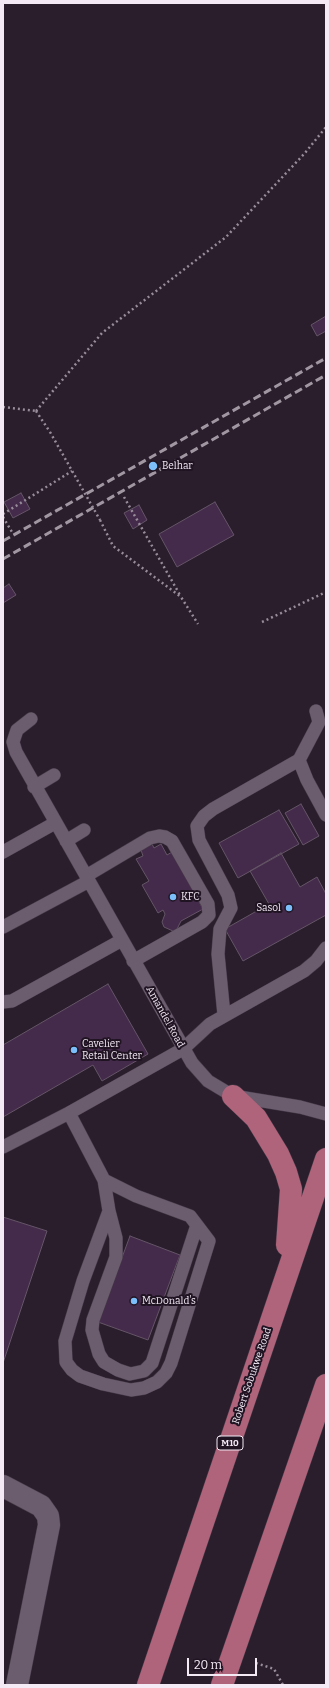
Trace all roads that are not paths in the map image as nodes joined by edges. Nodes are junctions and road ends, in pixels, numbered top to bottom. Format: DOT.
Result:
graph roads {
  1 [pos="316,711"];
  2 [pos="31,719"];
  3 [pos="299,760"];
  4 [pos="54,775"];
  5 [pos="34,787"];
  6 [pos="326,815"];
  7 [pos="55,823"];
  8 [pos="84,830"];
  9 [pos="66,841"];
  10 [pos="3,852"];
  11 [pos="87,879"];
  12 [pos="3,927"];
  13 [pos="122,940"];
  14 [pos="326,948"];
  15 [pos="133,961"];
  16 [pos="3,1002"];
  17 [pos="224,1015"];
  18 [pos="183,1049"];
  19 [pos="233,1096"];
  20 [pos="69,1113"];
  21 [pos="326,1114"];
  22 [pos="3,1147"];
  23 [pos="326,1158"];
  24 [pos="104,1180"];
  25 [pos="109,1211"];
  26 [pos="197,1225"];
  27 [pos="284,1282"];
  28 [pos="326,1385"];
  29 [pos="3,1486"];
  30 [pos="17,1685"];
  31 [pos="148,1685"];
  32 [pos="222,1685"];
  1 -- 3 [label="lane"];
  2 -- 5 [label="lane, Amandel Road"];
  3 -- 6 [label="lane"];
  3 -- 17 [label="lane"];
  4 -- 5 [label="lane"];
  5 -- 7 [label="lane, Amandel Road"];
  7 -- 9 [label="lane, Amandel Road"];
  7 -- 10 [label="lane"];
  8 -- 9 [label="lane"];
  9 -- 11 [label="lane, Amandel Road"];
  11 -- 12 [label="lane"];
  11 -- 13 [label="lane, Amandel Road"];
  11 -- 15 [label="lane"];
  13 -- 15 [label="lane, Amandel Road"];
  13 -- 16 [label="lane"];
  14 -- 17 [label="lane"];
  15 -- 18 [label="lane, Amandel Road"];
  17 -- 18 [label="lane"];
  18 -- 19 [label="lane, Amandel Road"];
  18 -- 20 [label="lane"];
  19 -- 21 [label="lane, Amandel Road"];
  19 -- 27 [label="main road"];
  20 -- 22 [label="lane"];
  20 -- 24 [label="lane"];
  23 -- 27 [label="main road, Robert Sobukwe Road / M10"];
  24 -- 25 [label="lane"];
  24 -- 26 [label="lane"];
  25 -- 26 [label="lane"];
  25 -- 26 [label="lane"];
  27 -- 31 [label="main road, Robert Sobukwe Road / M10"];
  28 -- 32 [label="main road"];
  29 -- 30 [label="street"];
}
